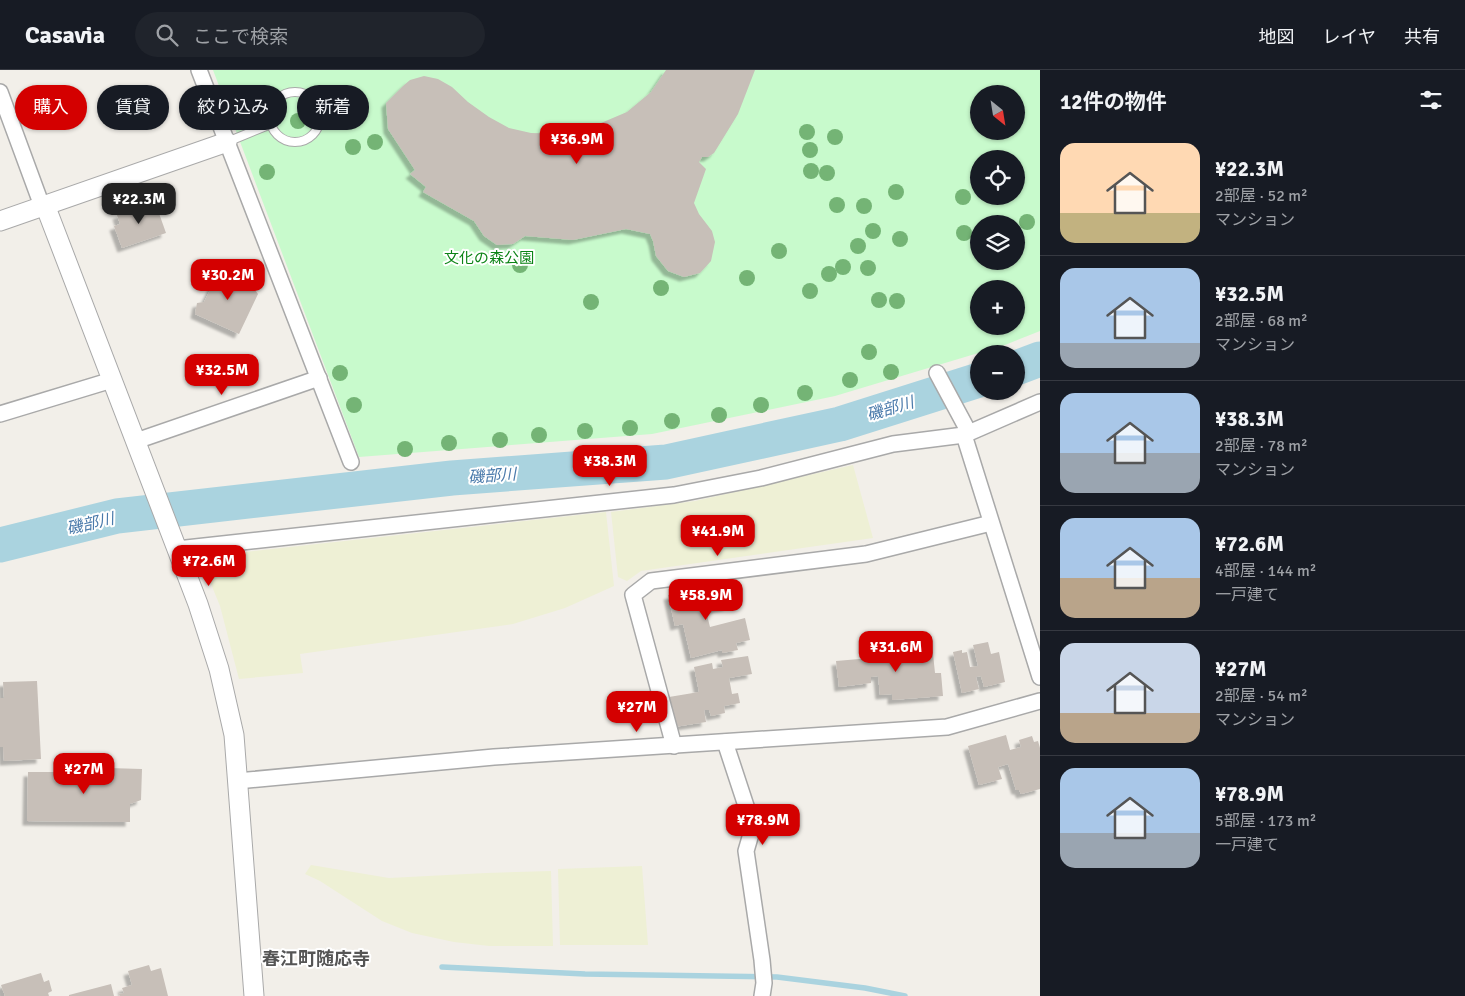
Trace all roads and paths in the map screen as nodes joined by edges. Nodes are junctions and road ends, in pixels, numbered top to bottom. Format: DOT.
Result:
graph roads {
  1 [pos="199,70"];
  2 [pos="0,92"];
  3 [pos="271,124"];
  4 [pos="256,130"];
  5 [pos="227,142"];
  6 [pos="44,206"];
  7 [pos="0,221"];
  8 [pos="937,374"];
  9 [pos="319,378"];
  10 [pos="112,380"];
  11 [pos="1040,402"];
  12 [pos="0,414"];
  13 [pos="964,430"];
  14 [pos="136,442"];
  15 [pos="352,462"];
  16 [pos="991,523"];
  17 [pos="177,549"];
  18 [pos="1040,677"];
  19 [pos="1040,701"];
  20 [pos="725,742"];
  21 [pos="674,746"];
  22 [pos="237,781"];
  23 [pos="763,990"];
  24 [pos="254,996"];
  1 -- 5 [label="street"];
  2 -- 6 [label="street"];
  3 -- 3 [label="lane"];
  4 -- 5 [label="lane"];
  5 -- 6 [label="street"];
  5 -- 9 [label="street"];
  6 -- 7 [label="street"];
  6 -- 10 [label="street"];
  8 -- 13 [label="street"];
  9 -- 14 [label="street"];
  9 -- 15 [label="street"];
  10 -- 12 [label="street"];
  10 -- 14 [label="street"];
  11 -- 13 [label="street"];
  13 -- 16 [label="street"];
  13 -- 17 [label="street"];
  14 -- 17 [label="street"];
  16 -- 18 [label="street"];
  16 -- 21 [label="street"];
  17 -- 22 [label="street"];
  19 -- 20 [label="street"];
  20 -- 21 [label="street"];
  20 -- 23 [label="street"];
  21 -- 22 [label="street"];
  22 -- 24 [label="street"];
}
